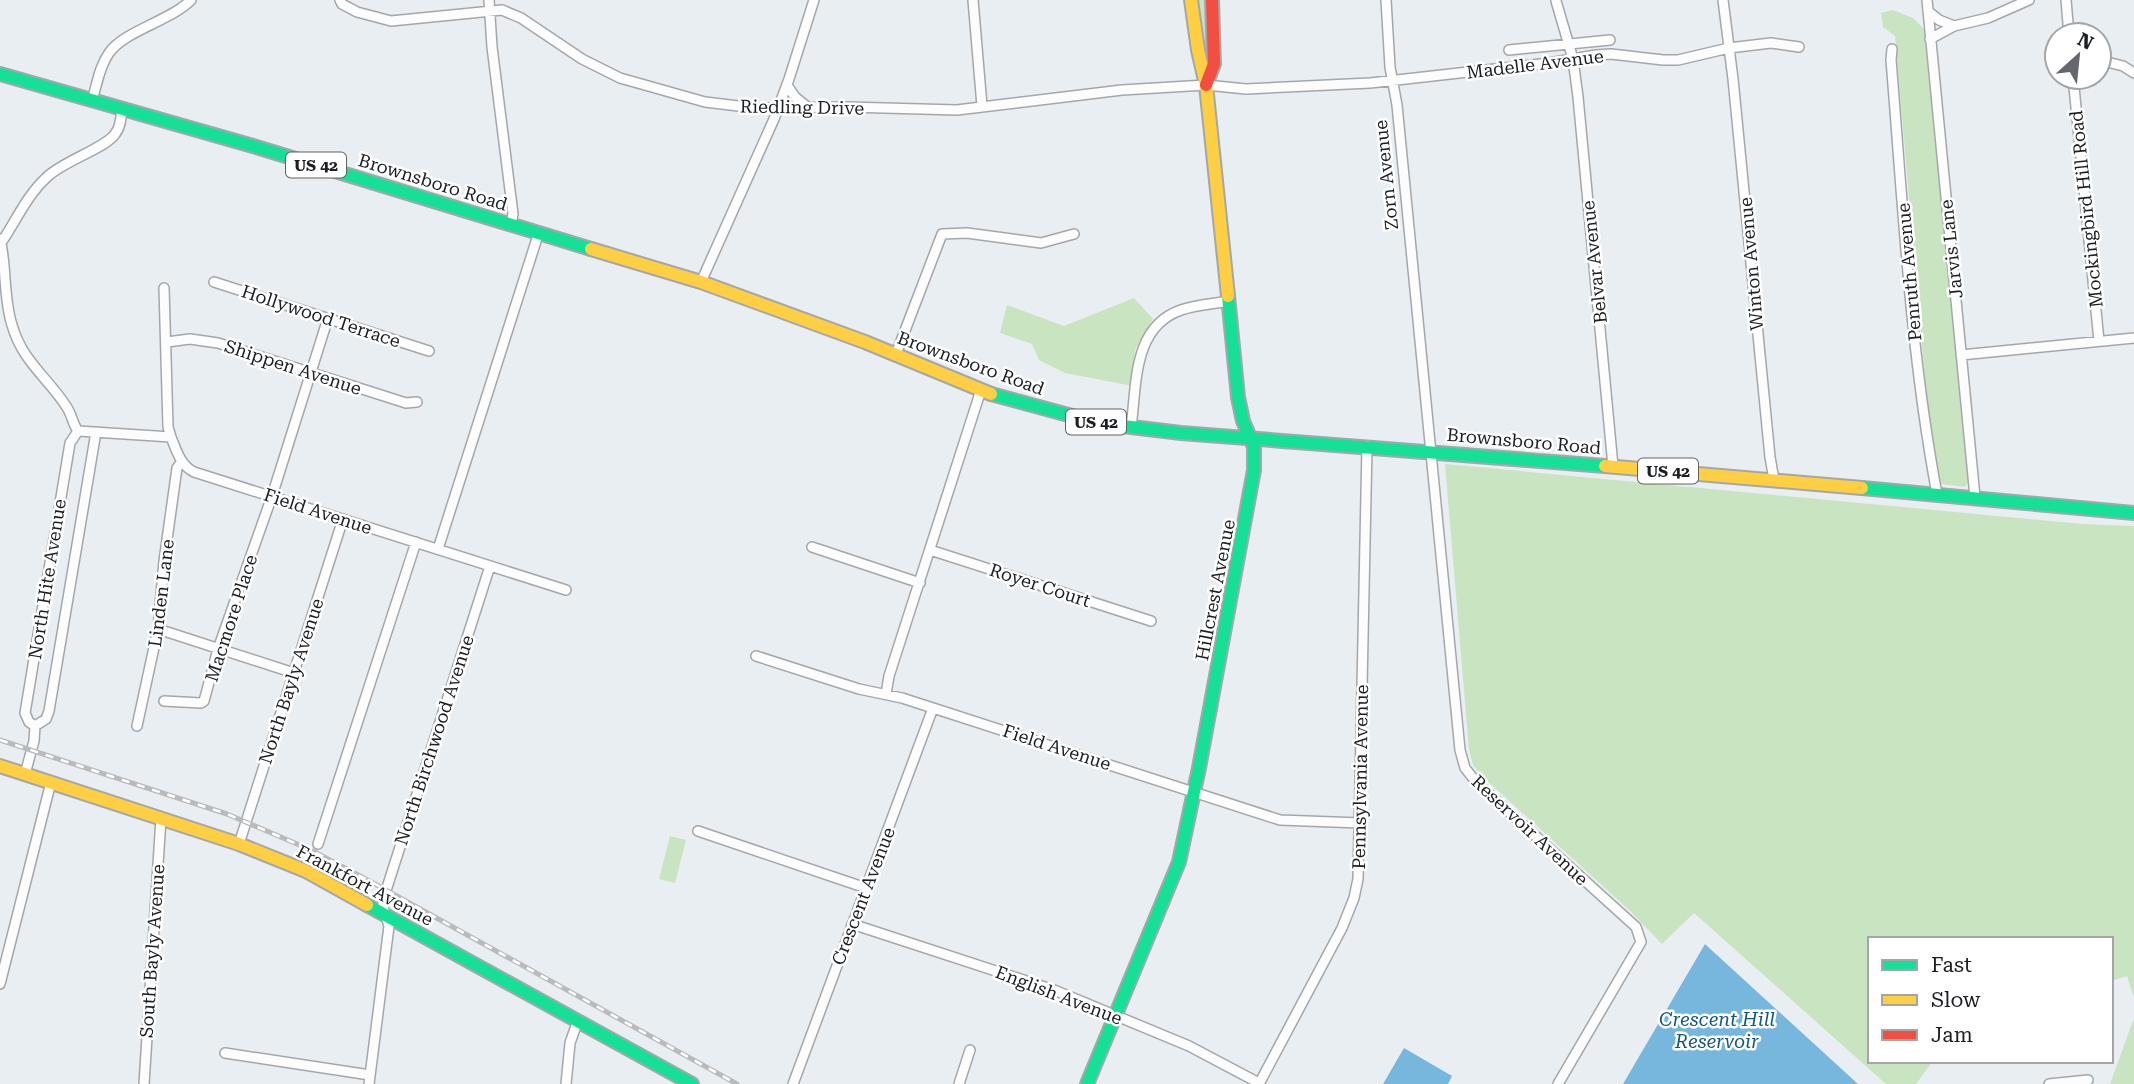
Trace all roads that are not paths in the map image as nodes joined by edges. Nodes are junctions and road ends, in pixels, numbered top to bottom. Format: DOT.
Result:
graph roads {
  1 [pos="191,0"];
  2 [pos="340,0"];
  3 [pos="489,0"];
  4 [pos="814,0"];
  5 [pos="973,0"];
  6 [pos="1191,0"];
  7 [pos="1212,0"];
  8 [pos="1386,0"];
  9 [pos="1554,0"];
  10 [pos="1723,0"];
  11 [pos="1927,0"];
  12 [pos="2029,0"];
  13 [pos="2066,0"];
  14 [pos="489,11"];
  15 [pos="1928,12"];
  16 [pos="2068,21"];
  17 [pos="1954,26"];
  18 [pos="1930,39"];
  19 [pos="1611,40"];
  20 [pos="1569,44"];
  21 [pos="1800,47"];
  22 [pos="1729,48"];
  23 [pos="1892,49"];
  24 [pos="1509,50"];
  25 [pos="1573,59"];
  26 [pos="2113,64"];
  27 [pos="2134,73"];
  28 [pos="0,74"];
  29 [pos="1394,81"];
  30 [pos="787,85"];
  31 [pos="1206,85"];
  32 [pos="2074,91"];
  33 [pos="92,100"];
  34 [pos="982,106"];
  35 [pos="779,107"];
  36 [pos="808,107"];
  37 [pos="122,108"];
  38 [pos="511,224"];
  39 [pos="539,232"];
  40 [pos="1074,234"];
  41 [pos="1,241"];
  42 [pos="214,282"];
  43 [pos="701,282"];
  44 [pos="164,288"];
  45 [pos="1229,301"];
  46 [pos="328,318"];
  47 [pos="2134,338"];
  48 [pos="2099,341"];
  49 [pos="167,342"];
  50 [pos="429,351"];
  51 [pos="896,354"];
  52 [pos="1961,355"];
  53 [pos="311,374"];
  54 [pos="981,390"];
  55 [pos="417,402"];
  56 [pos="1131,428"];
  57 [pos="82,431"];
  58 [pos="96,432"];
  59 [pos="171,437"];
  60 [pos="1250,438"];
  61 [pos="1367,446"];
  62 [pos="1431,451"];
  63 [pos="182,460"];
  64 [pos="1613,466"];
  65 [pos="1774,480"];
  66 [pos="1937,494"];
  67 [pos="272,496"];
  68 [pos="1975,497"];
  69 [pos="2134,513"];
  70 [pos="343,519"];
  71 [pos="416,542"];
  72 [pos="812,547"];
  73 [pos="438,549"];
  74 [pos="930,550"];
  75 [pos="490,566"];
  76 [pos="920,583"];
  77 [pos="566,590"];
  78 [pos="1151,621"];
  79 [pos="158,629"];
  80 [pos="218,649"];
  81 [pos="756,656"];
  82 [pos="294,673"];
  83 [pos="886,694"];
  84 [pos="164,701"];
  85 [pos="933,708"];
  86 [pos="35,726"];
  87 [pos="137,726"];
  88 [pos="0,766"];
  89 [pos="25,774"];
  90 [pos="51,782"];
  91 [pos="1194,792"];
  92 [pos="161,818"];
  93 [pos="1360,823"];
  94 [pos="698,831"];
  95 [pos="239,844"];
  96 [pos="318,844"];
  97 [pos="866,888"];
  98 [pos="385,914"];
  99 [pos="852,924"];
  100 [pos="0,984"];
  101 [pos="1116,1016"];
  102 [pos="578,1020"];
  103 [pos="970,1050"];
  104 [pos="225,1053"];
  105 [pos="370,1080"];
  106 [pos="2088,1080"];
  107 [pos="144,1084"];
  108 [pos="566,1084"];
  109 [pos="692,1084"];
  110 [pos="793,1084"];
  111 [pos="959,1084"];
  112 [pos="1087,1084"];
  113 [pos="1259,1084"];
  114 [pos="1558,1084"];
  115 [pos="2049,1084"];
  1 -- 33 [label="street"];
  2 -- 14 [label="street, Riedling Drive"];
  3 -- 14 [label="street"];
  4 -- 30 [label="street"];
  5 -- 34 [label="street"];
  6 -- 31 [label="main road"];
  7 -- 31 [label="main road"];
  8 -- 29 [label="street, Zorn Avenue"];
  9 -- 20 [label="street, Belvar Avenue"];
  10 -- 22 [label="street, Winton Avenue"];
  11 -- 15 [label="street, Jarvis Lane"];
  12 -- 17 [label="street"];
  13 -- 16 [label="street"];
  14 -- 35 [label="street, Riedling Drive"];
  14 -- 38 [label="street"];
  15 -- 17 [label="street"];
  15 -- 18 [label="street, Jarvis Lane"];
  17 -- 18 [label="street"];
  18 -- 52 [label="street, Jarvis Lane"];
  19 -- 20 [label="street"];
  20 -- 24 [label="street"];
  20 -- 25 [label="street, Belvar Avenue"];
  21 -- 22 [label="street, Madelle Avenue"];
  22 -- 25 [label="street, Madelle Avenue"];
  22 -- 65 [label="street, Winton Avenue"];
  23 -- 66 [label="street, Penruth Avenue"];
  25 -- 29 [label="street, Madelle Avenue"];
  25 -- 64 [label="street, Belvar Avenue"];
  26 -- 27 [label="street"];
  28 -- 33 [label="main road, Brownsboro Road / US 42"];
  29 -- 31 [label="street"];
  29 -- 62 [label="street, Zorn Avenue"];
  30 -- 35 [label="street"];
  30 -- 36 [label="street"];
  31 -- 34 [label="street, Riedling Drive"];
  31 -- 45 [label="main road, Hillcrest Avenue"];
  32 -- 48 [label="street, Mockingbird Hill Road"];
  33 -- 37 [label="main road, Brownsboro Road / US 42"];
  34 -- 36 [label="street, Riedling Drive"];
  35 -- 36 [label="street, Riedling Drive"];
  35 -- 43 [label="street"];
  37 -- 38 [label="main road, Brownsboro Road / US 42"];
  37 -- 41 [label="street"];
  38 -- 39 [label="main road, Brownsboro Road / US 42"];
  39 -- 43 [label="main road, Brownsboro Road / US 42"];
  39 -- 73 [label="street"];
  40 -- 51 [label="street"];
  41 -- 57 [label="street"];
  42 -- 46 [label="street, Hollywood Terrace"];
  43 -- 51 [label="main road, Brownsboro Road / US 42"];
  44 -- 49 [label="street"];
  45 -- 56 [label="street"];
  45 -- 60 [label="main road, Hillcrest Avenue"];
  46 -- 50 [label="street, Hollywood Terrace"];
  46 -- 53 [label="street"];
  47 -- 48 [label="street"];
  48 -- 52 [label="street"];
  49 -- 53 [label="street, Shippen Avenue"];
  49 -- 59 [label="street"];
  51 -- 54 [label="main road, Brownsboro Road / US 42"];
  52 -- 68 [label="street, Jarvis Lane"];
  53 -- 55 [label="street, Shippen Avenue"];
  53 -- 67 [label="street"];
  54 -- 56 [label="main road, Brownsboro Road / US 42"];
  54 -- 74 [label="street"];
  56 -- 60 [label="main road, Brownsboro Road / US 42"];
  57 -- 58 [label="street"];
  57 -- 86 [label="street, North Hite Avenue"];
  58 -- 59 [label="street"];
  58 -- 86 [label="street, North Hite Avenue"];
  59 -- 63 [label="street"];
  60 -- 61 [label="main road, Brownsboro Road / US 42"];
  60 -- 91 [label="main road, Hillcrest Avenue"];
  61 -- 62 [label="main road, Brownsboro Road / US 42"];
  61 -- 93 [label="street, Pennsylvania Avenue"];
  62 -- 64 [label="main road, Brownsboro Road / US 42"];
  62 -- 114 [label="street, Reservoir Avenue"];
  63 -- 67 [label="street, Field Avenue"];
  63 -- 79 [label="street, Linden Lane"];
  64 -- 65 [label="main road, Brownsboro Road / US 42"];
  65 -- 66 [label="main road, Brownsboro Road / US 42"];
  66 -- 68 [label="main road, Brownsboro Road / US 42"];
  67 -- 70 [label="street, Field Avenue"];
  67 -- 80 [label="street, Macmore Place"];
  68 -- 69 [label="main road, Brownsboro Road / US 42"];
  70 -- 71 [label="street, Field Avenue"];
  70 -- 82 [label="street, North Bayly Avenue"];
  71 -- 73 [label="street, Field Avenue"];
  71 -- 96 [label="street"];
  72 -- 76 [label="street"];
  73 -- 75 [label="street, Field Avenue"];
  74 -- 76 [label="street"];
  74 -- 78 [label="street, Royer Court"];
  75 -- 77 [label="street, Field Avenue"];
  75 -- 98 [label="street, North Birchwood Avenue"];
  76 -- 83 [label="street"];
  79 -- 80 [label="street"];
  79 -- 87 [label="street, Linden Lane"];
  80 -- 82 [label="street"];
  80 -- 84 [label="street, Macmore Place"];
  81 -- 83 [label="street, Field Avenue"];
  82 -- 95 [label="street, North Bayly Avenue"];
  83 -- 85 [label="street, Field Avenue"];
  85 -- 91 [label="street, Field Avenue"];
  85 -- 97 [label="street, Crescent Avenue"];
  86 -- 89 [label="street, North Hite Avenue"];
  88 -- 89 [label="main road, Frankfort Avenue"];
  89 -- 90 [label="main road, Frankfort Avenue"];
  90 -- 92 [label="main road, Frankfort Avenue"];
  90 -- 100 [label="street"];
  91 -- 93 [label="street, Field Avenue"];
  91 -- 101 [label="main road, Hillcrest Avenue"];
  92 -- 95 [label="main road, Frankfort Avenue"];
  92 -- 107 [label="street, South Bayly Avenue"];
  93 -- 113 [label="street, Pennsylvania Avenue"];
  94 -- 97 [label="street"];
  95 -- 98 [label="main road, Frankfort Avenue"];
  97 -- 99 [label="street, Crescent Avenue"];
  98 -- 102 [label="main road, Frankfort Avenue"];
  98 -- 105 [label="street, North Birchwood Avenue"];
  99 -- 101 [label="street, English Avenue"];
  99 -- 110 [label="street, Crescent Avenue"];
  101 -- 112 [label="main road, Hillcrest Avenue"];
  101 -- 113 [label="street, English Avenue"];
  102 -- 108 [label="street"];
  102 -- 109 [label="main road, Frankfort Avenue"];
  103 -- 111 [label="street"];
  104 -- 105 [label="street"];
  106 -- 115 [label="street"];
}
